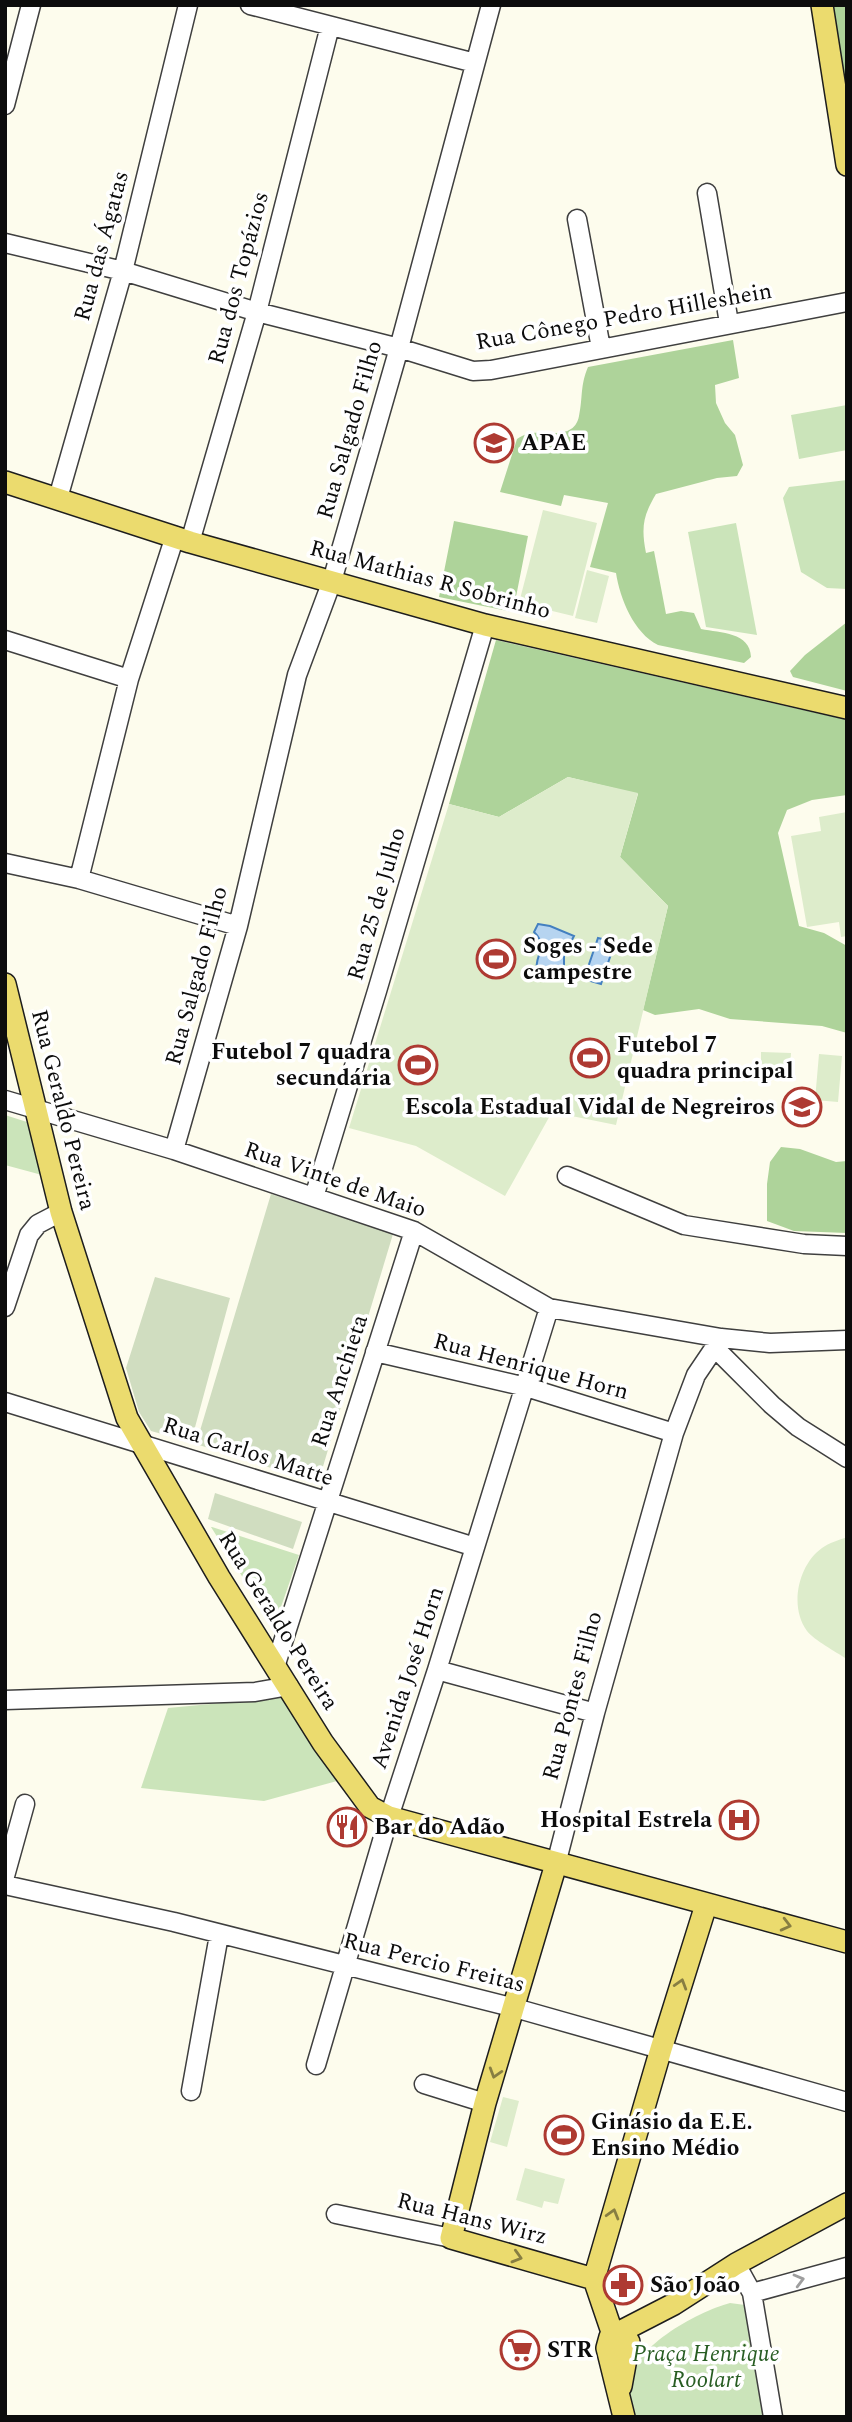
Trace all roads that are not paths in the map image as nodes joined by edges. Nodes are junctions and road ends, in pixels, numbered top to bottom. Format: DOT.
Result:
graph roads {
  1 [pos="31,5"];
  2 [pos="188,5"];
  3 [pos="250,5"];
  4 [pos="491,5"];
  5 [pos="822,5"];
  6 [pos="330,26"];
  7 [pos="475,63"];
  8 [pos="5,104"];
  9 [pos="847,165"];
  10 [pos="707,192"];
  11 [pos="576,219"];
  12 [pos="5,243"];
  13 [pos="123,271"];
  14 [pos="847,302"];
  15 [pos="257,312"];
  16 [pos="729,323"];
  17 [pos="400,348"];
  18 [pos="601,348"];
  19 [pos="5,482"];
  20 [pos="58,498"];
  21 [pos="183,539"];
  22 [pos="332,581"];
  23 [pos="485,625"];
  24 [pos="5,640"];
  25 [pos="129,679"];
  26 [pos="847,708"];
  27 [pos="5,863"];
  28 [pos="79,879"];
  29 [pos="238,926"];
  30 [pos="5,984"];
  31 [pos="5,1100"];
  32 [pos="36,1109"];
  33 [pos="174,1150"];
  34 [pos="567,1176"];
  35 [pos="314,1197"];
  36 [pos="61,1212"];
  37 [pos="414,1231"];
  38 [pos="847,1246"];
  39 [pos="5,1307"];
  40 [pos="549,1308"];
  41 [pos="847,1340"];
  42 [pos="718,1343"];
  43 [pos="375,1352"];
  44 [pos="526,1387"];
  45 [pos="5,1402"];
  46 [pos="674,1433"];
  47 [pos="139,1443"];
  48 [pos="847,1458"];
  49 [pos="327,1503"];
  50 [pos="475,1546"];
  51 [pos="275,1667"];
  52 [pos="437,1670"];
  53 [pos="289,1686"];
  54 [pos="5,1700"];
  55 [pos="595,1713"];
  56 [pos="25,1804"];
  57 [pos="389,1817"];
  58 [pos="556,1864"];
  59 [pos="5,1876"];
  60 [pos="5,1885"];
  61 [pos="706,1905"];
  62 [pos="219,1935"];
  63 [pos="847,1942"];
  64 [pos="345,1965"];
  65 [pos="515,2008"];
  66 [pos="661,2049"];
  67 [pos="316,2065"];
  68 [pos="424,2084"];
  69 [pos="191,2091"];
  70 [pos="847,2102"];
  71 [pos="485,2103"];
  72 [pos="847,2204"];
  73 [pos="336,2214"];
  74 [pos="451,2238"];
  75 [pos="736,2264"];
  76 [pos="847,2267"];
  77 [pos="594,2279"];
  78 [pos="752,2293"];
  79 [pos="674,2304"];
  80 [pos="603,2310"];
  81 [pos="640,2320"];
  82 [pos="619,2342"];
  83 [pos="622,2409"];
  84 [pos="773,2417"];
  1 -- 8 [label="street"];
  2 -- 13 [label="street, Rua das Ágatas"];
  3 -- 6 [label="street"];
  4 -- 7 [label="street, Rua Salgado Filho"];
  5 -- 9 [label="main road"];
  6 -- 7 [label="street"];
  6 -- 15 [label="street, Rua dos Topázios"];
  7 -- 17 [label="street, Rua Salgado Filho"];
  10 -- 16 [label="street"];
  11 -- 18 [label="street"];
  12 -- 13 [label="street, Rua Cônego Pedro Hilleshein"];
  13 -- 15 [label="street, Rua Cônego Pedro Hilleshein"];
  13 -- 20 [label="street, Rua das Ágatas"];
  14 -- 16 [label="street, Rua Cônego Pedro Hilleshein"];
  15 -- 17 [label="street, Rua Cônego Pedro Hilleshein"];
  15 -- 21 [label="street, Rua dos Topázios"];
  16 -- 18 [label="street, Rua Cônego Pedro Hilleshein"];
  17 -- 18 [label="street, Rua Cônego Pedro Hilleshein"];
  17 -- 22 [label="street, Rua Salgado Filho"];
  19 -- 20 [label="main road, Rua Mathias R Sobrinho"];
  20 -- 21 [label="main road, Rua Mathias R Sobrinho"];
  21 -- 22 [label="main road, Rua Mathias R Sobrinho"];
  21 -- 25 [label="street, Rua dos Topázios"];
  22 -- 23 [label="main road, Rua Mathias R Sobrinho"];
  22 -- 29 [label="street, Rua Salgado Filho"];
  23 -- 26 [label="main road, Rua Mathias R Sobrinho"];
  23 -- 35 [label="street, Rua 25 de Julho"];
  24 -- 25 [label="street"];
  25 -- 28 [label="street, Rua dos Topázios"];
  27 -- 28 [label="street"];
  28 -- 29 [label="street"];
  29 -- 33 [label="street, Rua Salgado Filho"];
  30 -- 32 [label="main road, Rua Geraldo Pereira"];
  31 -- 32 [label="street, Rua Vinte de Maio"];
  32 -- 33 [label="street, Rua Vinte de Maio"];
  32 -- 36 [label="main road, Rua Geraldo Pereira"];
  33 -- 35 [label="street, Rua Vinte de Maio"];
  34 -- 38 [label="street"];
  35 -- 37 [label="street, Rua Vinte de Maio"];
  36 -- 39 [label="street"];
  36 -- 47 [label="main road, Rua Geraldo Pereira"];
  37 -- 40 [label="street, Rua Vinte de Maio"];
  37 -- 43 [label="street, Rua Anchieta"];
  40 -- 42 [label="street, Rua Vinte de Maio"];
  40 -- 44 [label="street, Avenida José Horn"];
  41 -- 42 [label="street, Rua Vinte de Maio"];
  42 -- 46 [label="street, Rua Pontes Filho"];
  42 -- 48 [label="street"];
  43 -- 44 [label="street, Rua Henrique Horn"];
  43 -- 49 [label="street, Rua Anchieta"];
  44 -- 46 [label="street, Rua Henrique Horn"];
  44 -- 50 [label="street, Avenida José Horn"];
  45 -- 47 [label="street, Rua Carlos Matte"];
  46 -- 55 [label="street, Rua Pontes Filho"];
  47 -- 49 [label="street, Rua Carlos Matte"];
  47 -- 51 [label="main road, Rua Geraldo Pereira"];
  49 -- 50 [label="street, Rua Carlos Matte"];
  49 -- 51 [label="street, Rua Anchieta"];
  50 -- 52 [label="street, Avenida José Horn"];
  51 -- 53 [label="main road, Rua Geraldo Pereira"];
  52 -- 55 [label="street"];
  52 -- 57 [label="street, Avenida José Horn"];
  53 -- 54 [label="street"];
  53 -- 57 [label="main road, Rua Geraldo Pereira"];
  55 -- 58 [label="street, Rua Pontes Filho"];
  56 -- 59 [label="street"];
  57 -- 58 [label="main road, Rua Geraldo Pereira"];
  57 -- 64 [label="street, Avenida José Horn"];
  58 -- 61 [label="main road, Rua Geraldo Pereira"];
  58 -- 65 [label="main road, Rua Pontes Filho"];
  60 -- 62 [label="street, Rua Percio Freitas"];
  61 -- 63 [label="main road, Rua Geraldo Pereira, one-way"];
  66 -- 61 [label="main road, one-way"];
  62 -- 64 [label="street, Rua Percio Freitas"];
  62 -- 69 [label="street"];
  64 -- 65 [label="street, Rua Percio Freitas"];
  64 -- 67 [label="street, Avenida José Horn"];
  65 -- 66 [label="street, Rua Percio Freitas"];
  65 -- 71 [label="main road, Rua Pontes Filho, one-way"];
  66 -- 70 [label="street, Rua Percio Freitas"];
  77 -- 66 [label="main road, one-way"];
  68 -- 71 [label="street"];
  71 -- 74 [label="main road, Rua Pontes Filho"];
  72 -- 75 [label="main road"];
  73 -- 74 [label="street, Rua Hans Wirz"];
  74 -- 77 [label="main road, Rua Hans Wirz, one-way"];
  75 -- 78 [label="street"];
  75 -- 79 [label="main road"];
  78 -- 76 [label="street, one-way"];
  77 -- 80 [label="main road"];
  78 -- 84 [label="street"];
  79 -- 81 [label="main road"];
  79 -- 82 [label="main road"];
  80 -- 81 [label="main road"];
  80 -- 82 [label="main road"];
  81 -- 82 [label="main road"];
  82 -- 83 [label="main road"];
}
